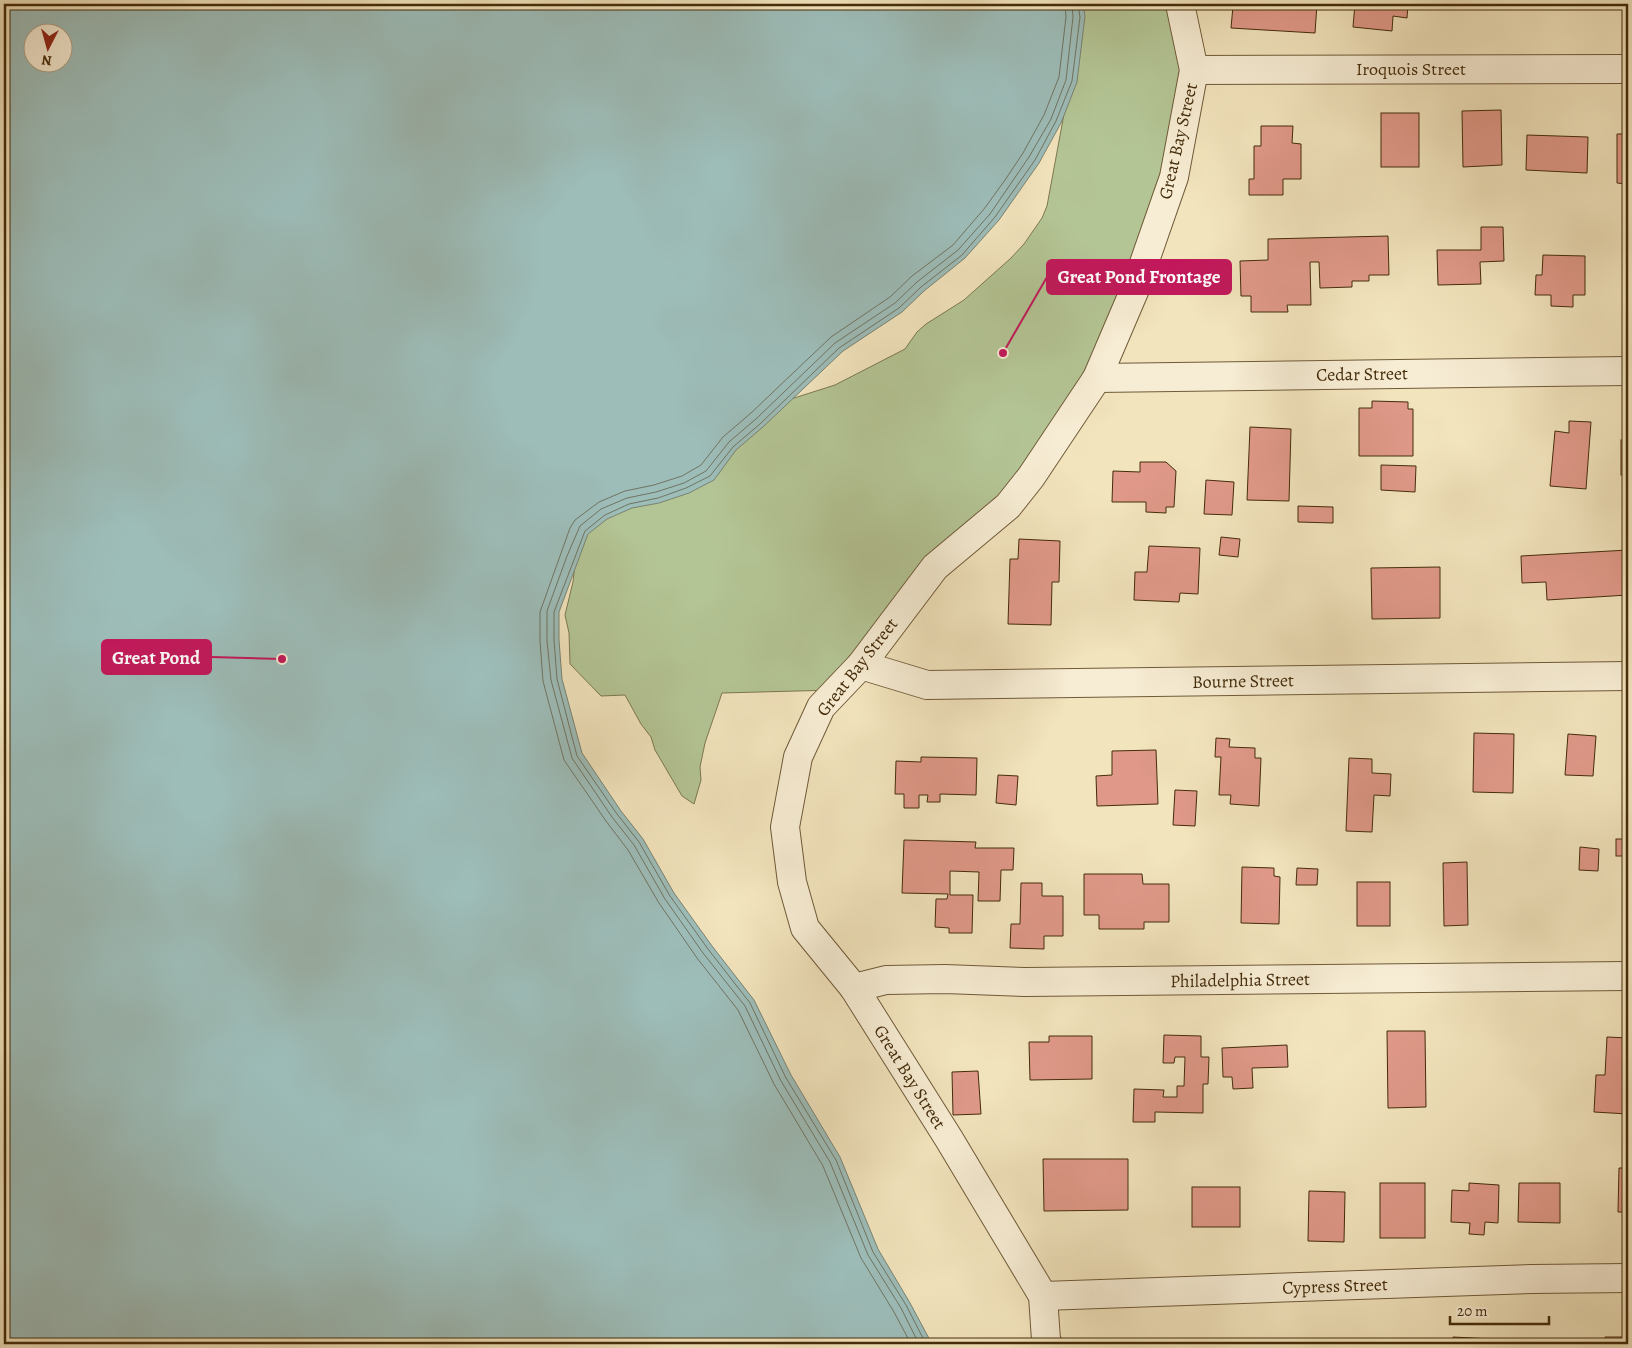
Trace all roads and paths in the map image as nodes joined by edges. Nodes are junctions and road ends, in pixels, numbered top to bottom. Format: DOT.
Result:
graph roads {
  1 [pos="1180,4"];
  2 [pos="1628,69"];
  3 [pos="1194,70"];
  4 [pos="1628,371"];
  5 [pos="1097,378"];
  6 [pos="861,665"];
  7 [pos="1628,676"];
  8 [pos="1628,976"];
  9 [pos="854,988"];
  10 [pos="1628,1278"];
  11 [pos="1043,1296"];
  12 [pos="1048,1344"];
  1 -- 3 [label="street, Great Bay Street"];
  2 -- 3 [label="street, Iroquois Street"];
  3 -- 5 [label="street, Great Bay Street"];
  4 -- 5 [label="street, Cedar Street"];
  5 -- 6 [label="street, Great Bay Street"];
  6 -- 7 [label="street, Bourne Street"];
  6 -- 9 [label="street, Great Bay Street"];
  8 -- 9 [label="street, Philadelphia Street"];
  9 -- 11 [label="street, Great Bay Street"];
  10 -- 11 [label="street, Cypress Street"];
  11 -- 12 [label="street, Great Bay Street"];
}
